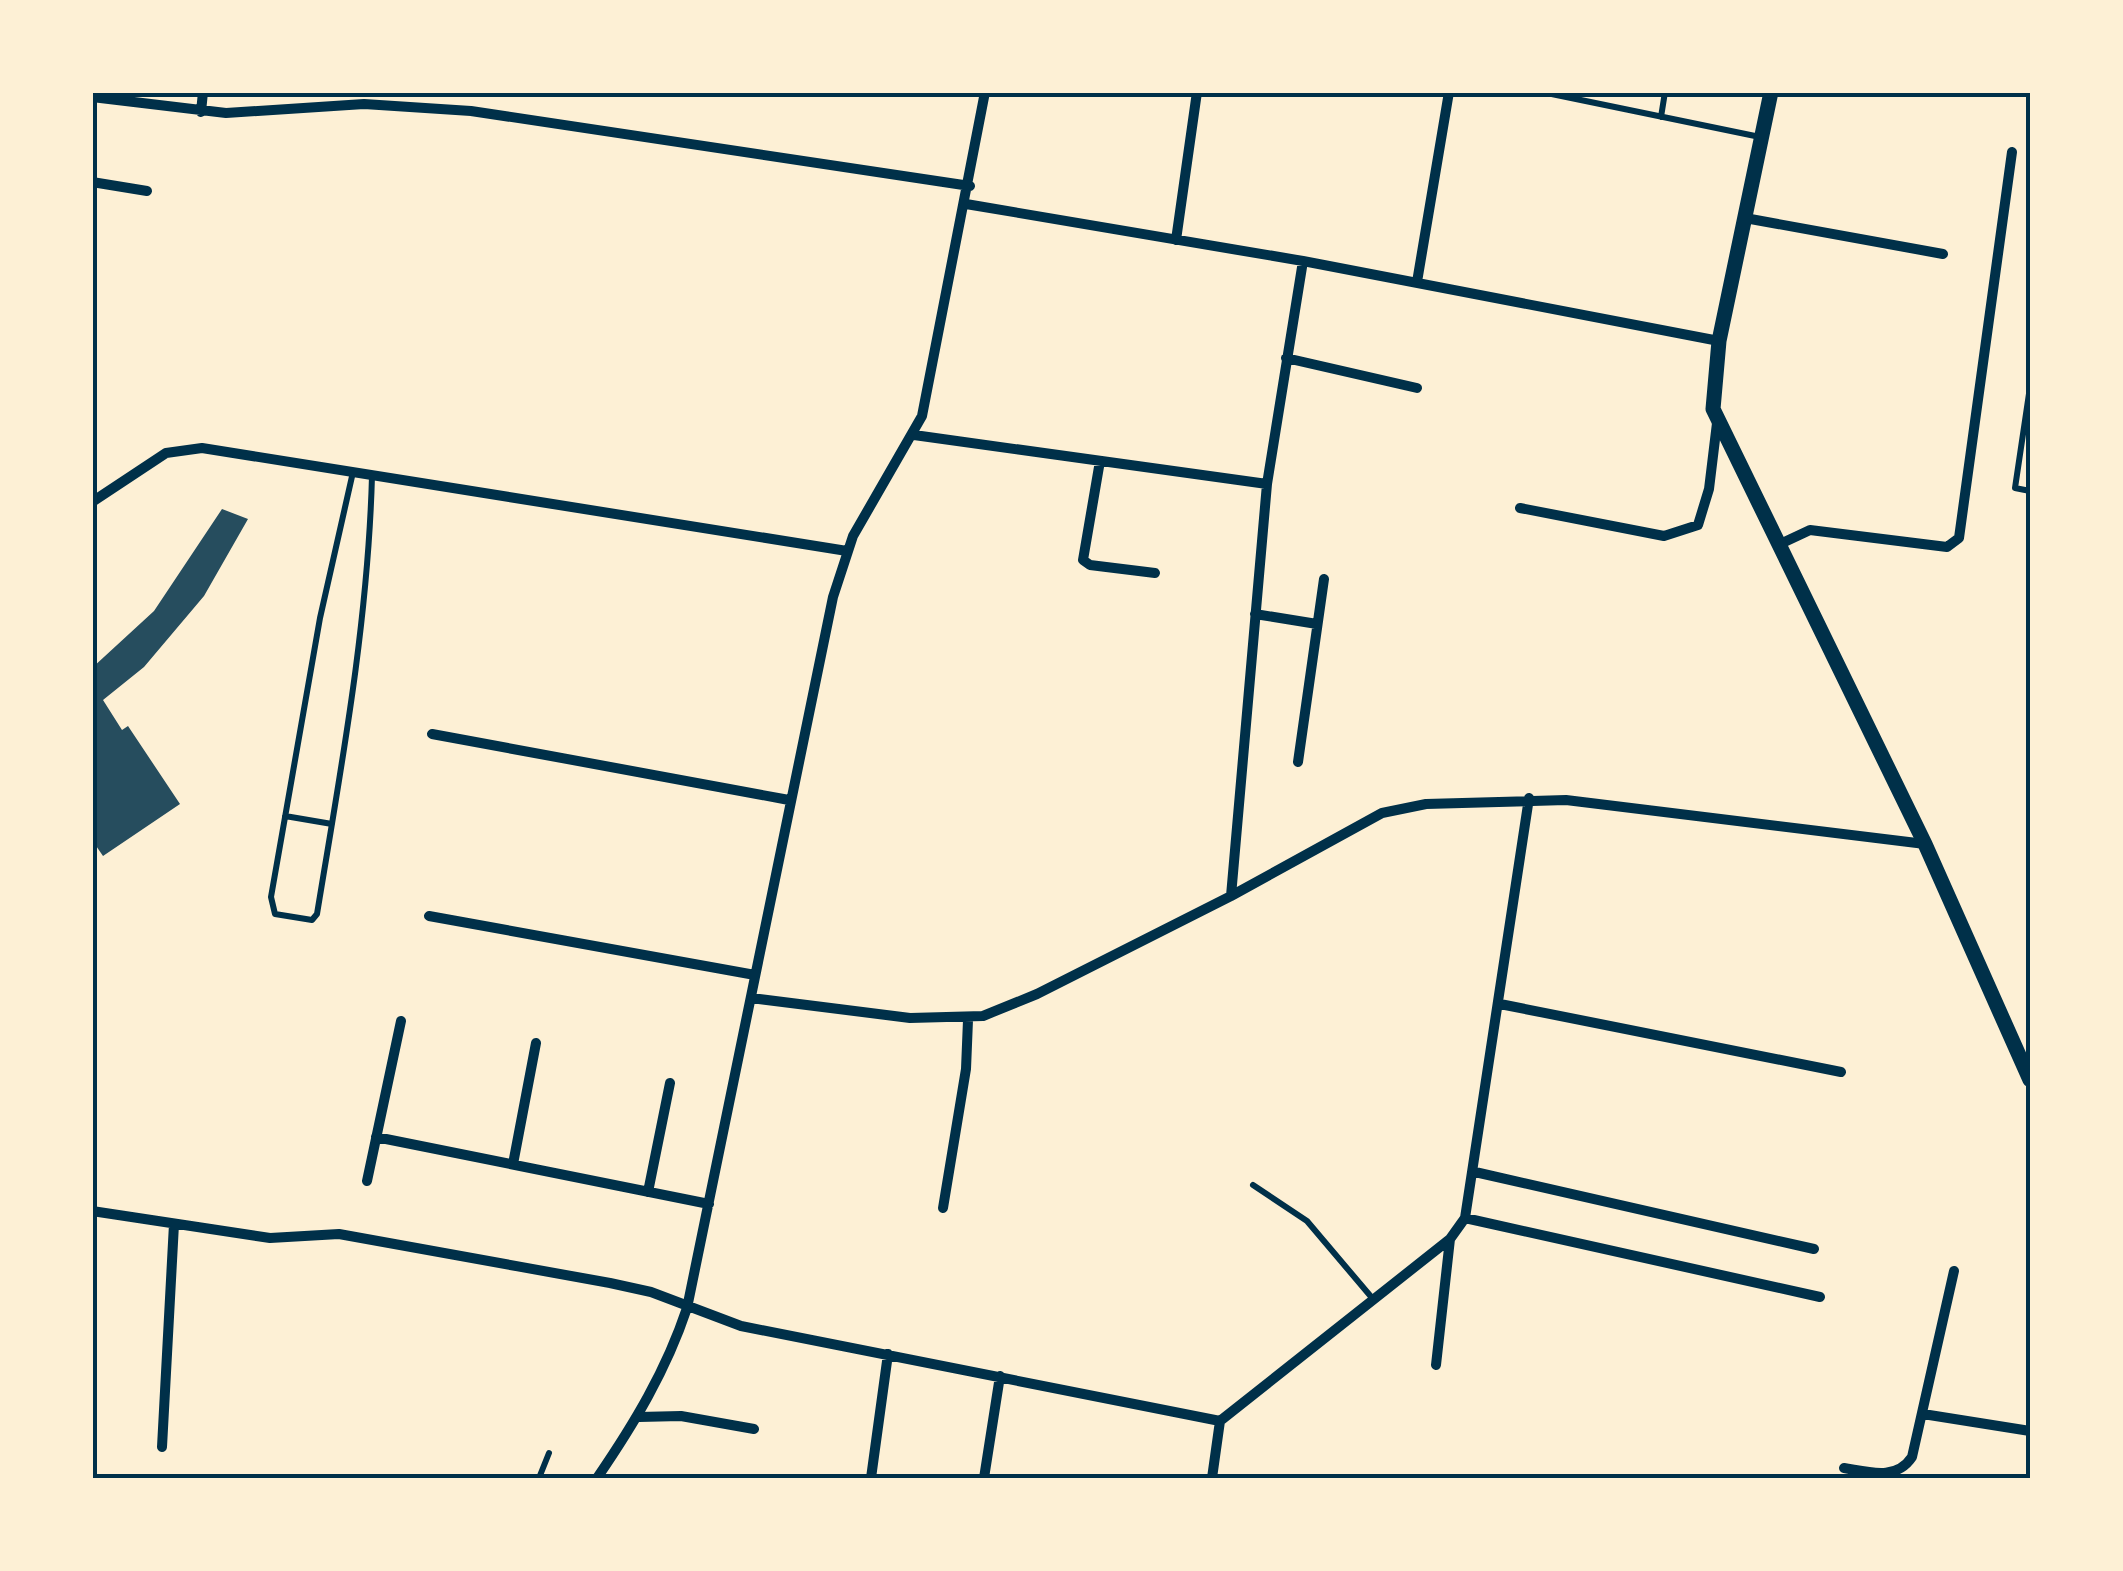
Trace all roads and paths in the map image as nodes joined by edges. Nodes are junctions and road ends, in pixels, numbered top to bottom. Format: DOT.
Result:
graph roads {
  1 [pos="204,92"];
  2 [pos="985,92"];
  3 [pos="1197,92"];
  4 [pos="1449,92"];
  5 [pos="1542,92"];
  6 [pos="1665,92"];
  7 [pos="1771,92"];
  8 [pos="92,98"];
  9 [pos="365,98"];
  10 [pos="201,112"];
  11 [pos="1660,117"];
  12 [pos="1761,138"];
  13 [pos="2012,152"];
  14 [pos="92,182"];
  15 [pos="970,186"];
  16 [pos="146,191"];
  17 [pos="966,204"];
  18 [pos="1746,218"];
  19 [pos="1176,240"];
  20 [pos="1943,254"];
  21 [pos="1303,261"];
  22 [pos="1417,282"];
  23 [pos="1719,340"];
  24 [pos="1286,358"];
  25 [pos="2030,387"];
  26 [pos="1416,388"];
  27 [pos="2028,416"];
  28 [pos="1718,422"];
  29 [pos="914,435"];
  30 [pos="2020,454"];
  31 [pos="2030,455"];
  32 [pos="1100,461"];
  33 [pos="353,472"];
  34 [pos="372,476"];
  35 [pos="1267,484"];
  36 [pos="2030,491"];
  37 [pos="92,502"];
  38 [pos="1520,508"];
  39 [pos="1778,545"];
  40 [pos="846,552"];
  41 [pos="1154,573"];
  42 [pos="1324,579"];
  43 [pos="1255,614"];
  44 [pos="1317,624"];
  45 [pos="432,734"];
  46 [pos="1298,762"];
  47 [pos="1529,798"];
  48 [pos="789,800"];
  49 [pos="285,816"];
  50 [pos="332,824"];
  51 [pos="1925,844"];
  52 [pos="1231,896"];
  53 [pos="429,916"];
  54 [pos="756,975"];
  55 [pos="751,998"];
  56 [pos="1500,1004"];
  57 [pos="968,1020"];
  58 [pos="401,1021"];
  59 [pos="536,1043"];
  60 [pos="1841,1072"];
  61 [pos="2030,1080"];
  62 [pos="670,1083"];
  63 [pos="376,1136"];
  64 [pos="513,1164"];
  65 [pos="1474,1172"];
  66 [pos="367,1181"];
  67 [pos="1254,1184"];
  68 [pos="648,1192"];
  69 [pos="708,1204"];
  70 [pos="944,1208"];
  71 [pos="92,1210"];
  72 [pos="1465,1218"];
  73 [pos="174,1224"];
  74 [pos="1450,1240"];
  75 [pos="1814,1248"];
  76 [pos="1954,1270"];
  77 [pos="1820,1297"];
  78 [pos="1374,1300"];
  79 [pos="687,1308"];
  80 [pos="888,1354"];
  81 [pos="1436,1364"];
  82 [pos="1000,1376"];
  83 [pos="1923,1414"];
  84 [pos="639,1417"];
  85 [pos="1220,1421"];
  86 [pos="754,1428"];
  87 [pos="2030,1430"];
  88 [pos="162,1447"];
  89 [pos="549,1453"];
  90 [pos="1844,1468"];
  91 [pos="539,1478"];
  92 [pos="597,1478"];
  93 [pos="871,1478"];
  94 [pos="984,1478"];
  95 [pos="1212,1478"];
  1 -- 10 [label="street"];
  2 -- 15 [label="street"];
  3 -- 19 [label="street"];
  4 -- 22 [label="street"];
  5 -- 11 [label="lane"];
  6 -- 11 [label="lane"];
  7 -- 12 [label="street"];
  8 -- 10 [label="street"];
  9 -- 10 [label="street"];
  9 -- 15 [label="street"];
  11 -- 12 [label="lane"];
  12 -- 18 [label="street"];
  13 -- 39 [label="street"];
  14 -- 16 [label="street"];
  15 -- 17 [label="street"];
  17 -- 19 [label="street"];
  17 -- 29 [label="street"];
  18 -- 20 [label="street"];
  18 -- 23 [label="street"];
  19 -- 21 [label="street"];
  21 -- 22 [label="street"];
  21 -- 24 [label="street"];
  22 -- 23 [label="street"];
  23 -- 28 [label="street"];
  24 -- 26 [label="street"];
  24 -- 35 [label="street"];
  25 -- 27 [label="lane"];
  27 -- 30 [label="lane"];
  28 -- 38 [label="street"];
  28 -- 39 [label="street"];
  29 -- 32 [label="street"];
  29 -- 40 [label="street"];
  30 -- 31 [label="lane"];
  30 -- 36 [label="lane"];
  32 -- 35 [label="street"];
  32 -- 41 [label="street"];
  33 -- 34 [label="street"];
  33 -- 37 [label="street"];
  33 -- 49 [label="lane"];
  34 -- 40 [label="street"];
  34 -- 50 [label="lane"];
  35 -- 43 [label="street"];
  39 -- 51 [label="street"];
  40 -- 48 [label="street"];
  42 -- 44 [label="street"];
  43 -- 44 [label="street"];
  43 -- 52 [label="street"];
  44 -- 46 [label="street"];
  45 -- 48 [label="street"];
  47 -- 51 [label="street"];
  47 -- 52 [label="street"];
  47 -- 56 [label="street"];
  48 -- 54 [label="street"];
  49 -- 50 [label="lane"];
  49 -- 50 [label="lane"];
  51 -- 61 [label="street"];
  52 -- 57 [label="street"];
  53 -- 54 [label="street"];
  54 -- 55 [label="street"];
  55 -- 57 [label="street"];
  55 -- 69 [label="street"];
  56 -- 60 [label="street"];
  56 -- 65 [label="street"];
  57 -- 70 [label="street"];
  58 -- 63 [label="street"];
  59 -- 64 [label="street"];
  62 -- 68 [label="street"];
  63 -- 64 [label="street"];
  63 -- 66 [label="street"];
  64 -- 68 [label="street"];
  65 -- 72 [label="street"];
  65 -- 75 [label="street"];
  67 -- 78 [label="lane"];
  68 -- 69 [label="street"];
  69 -- 79 [label="street"];
  71 -- 73 [label="street"];
  72 -- 74 [label="street"];
  72 -- 77 [label="street"];
  73 -- 79 [label="street"];
  73 -- 88 [label="street"];
  74 -- 78 [label="street"];
  74 -- 81 [label="street"];
  76 -- 83 [label="street"];
  78 -- 85 [label="street"];
  79 -- 80 [label="street"];
  79 -- 84 [label="street"];
  80 -- 82 [label="street"];
  80 -- 93 [label="street"];
  82 -- 85 [label="street"];
  82 -- 94 [label="street"];
  83 -- 87 [label="street"];
  83 -- 90 [label="street"];
  84 -- 86 [label="street"];
  84 -- 92 [label="street"];
  85 -- 95 [label="street"];
  89 -- 91 [label="lane"];
}
